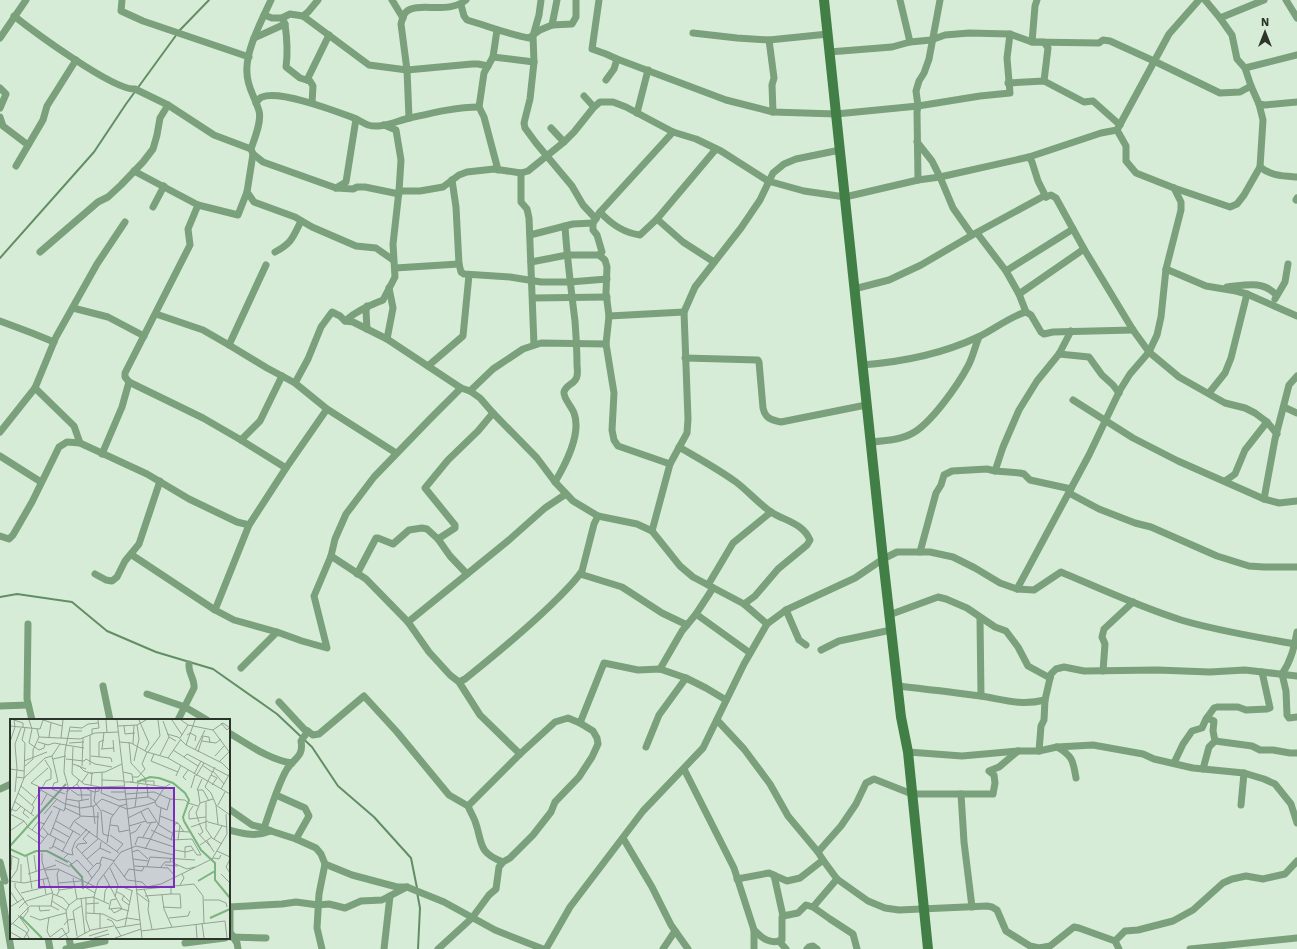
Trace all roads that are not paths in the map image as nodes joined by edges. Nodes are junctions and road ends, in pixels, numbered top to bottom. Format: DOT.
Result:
graph roads {
  1 [pos="25,0"];
  2 [pos="122,0"];
  3 [pos="270,0"];
  4 [pos="318,0"];
  5 [pos="392,0"];
  6 [pos="541,0"];
  7 [pos="557,0"];
  8 [pos="576,0"];
  9 [pos="599,0"];
  10 [pos="824,0"];
  11 [pos="900,0"];
  12 [pos="940,0"];
  13 [pos="1037,0"];
  14 [pos="1199,0"];
  15 [pos="1205,0"];
  16 [pos="1264,0"];
  17 [pos="1286,0"];
  18 [pos="464,2"];
  19 [pos="264,15"];
  20 [pos="14,16"];
  21 [pos="303,16"];
  22 [pos="403,18"];
  23 [pos="1220,18"];
  24 [pos="1297,18"];
  25 [pos="283,21"];
  26 [pos="552,25"];
  27 [pos="497,30"];
  28 [pos="693,33"];
  29 [pos="828,34"];
  30 [pos="1010,34"];
  31 [pos="328,35"];
  32 [pos="533,36"];
  33 [pos="0,38"];
  34 [pos="254,38"];
  35 [pos="768,40"];
  36 [pos="931,40"];
  37 [pos="910,42"];
  38 [pos="1032,42"];
  39 [pos="829,52"];
  40 [pos="1297,55"];
  41 [pos="249,57"];
  42 [pos="493,57"];
  43 [pos="617,59"];
  44 [pos="76,60"];
  45 [pos="1154,61"];
  46 [pos="534,62"];
  47 [pos="488,66"];
  48 [pos="1245,68"];
  49 [pos="407,70"];
  50 [pos="648,70"];
  51 [pos="306,80"];
  52 [pos="606,80"];
  53 [pos="1008,82"];
  54 [pos="1044,82"];
  55 [pos="1251,86"];
  56 [pos="0,88"];
  57 [pos="584,96"];
  58 [pos="1297,102"];
  59 [pos="256,103"];
  60 [pos="312,103"];
  61 [pos="1259,104"];
  62 [pos="168,105"];
  63 [pos="918,106"];
  64 [pos="479,107"];
  65 [pos="594,107"];
  66 [pos="0,108"];
  67 [pos="773,112"];
  68 [pos="637,114"];
  69 [pos="836,114"];
  70 [pos="0,117"];
  71 [pos="409,118"];
  72 [pos="356,119"];
  73 [pos="384,125"];
  74 [pos="1119,127"];
  75 [pos="551,128"];
  76 [pos="673,132"];
  77 [pos="564,142"];
  78 [pos="917,142"];
  79 [pos="28,145"];
  80 [pos="716,149"];
  81 [pos="840,150"];
  82 [pos="252,152"];
  83 [pos="547,156"];
  84 [pos="1029,157"];
  85 [pos="16,166"];
  86 [pos="1260,167"];
  87 [pos="498,170"];
  88 [pos="134,171"];
  89 [pos="521,174"];
  90 [pos="940,177"];
  91 [pos="1297,177"];
  92 [pos="452,180"];
  93 [pos="918,180"];
  94 [pos="768,182"];
  95 [pos="164,186"];
  96 [pos="336,188"];
  97 [pos="1174,188"];
  98 [pos="247,192"];
  99 [pos="399,192"];
  100 [pos="845,197"];
  101 [pos="1046,197"];
  102 [pos="254,202"];
  103 [pos="198,205"];
  104 [pos="241,206"];
  105 [pos="153,207"];
  106 [pos="600,212"];
  107 [pos="657,219"];
  108 [pos="301,221"];
  109 [pos="594,221"];
  110 [pos="125,222"];
  111 [pos="565,226"];
  112 [pos="1073,229"];
  113 [pos="974,234"];
  114 [pos="530,235"];
  115 [pos="1084,249"];
  116 [pos="40,252"];
  117 [pos="276,252"];
  118 [pos="567,255"];
  119 [pos="599,255"];
  120 [pos="531,262"];
  121 [pos="714,262"];
  122 [pos="394,264"];
  123 [pos="459,264"];
  124 [pos="1288,264"];
  125 [pos="266,265"];
  126 [pos="1166,269"];
  127 [pos="1006,271"];
  128 [pos="469,275"];
  129 [pos="607,278"];
  130 [pos="533,281"];
  131 [pos="570,282"];
  132 [pos="389,288"];
  133 [pos="1219,288"];
  134 [pos="854,289"];
  135 [pos="1018,294"];
  136 [pos="1247,294"];
  137 [pos="1276,295"];
  138 [pos="607,297"];
  139 [pos="533,298"];
  140 [pos="572,298"];
  141 [pos="1272,304"];
  142 [pos="367,306"];
  143 [pos="73,308"];
  144 [pos="684,312"];
  145 [pos="1026,312"];
  146 [pos="156,314"];
  147 [pos="609,316"];
  148 [pos="1297,316"];
  149 [pos="0,321"];
  150 [pos="345,321"];
  151 [pos="367,329"];
  152 [pos="1133,330"];
  153 [pos="1071,332"];
  154 [pos="144,336"];
  155 [pos="979,337"];
  156 [pos="387,339"];
  157 [pos="54,342"];
  158 [pos="577,343"];
  159 [pos="606,344"];
  160 [pos="963,344"];
  161 [pos="229,345"];
  162 [pos="534,345"];
  163 [pos="974,350"];
  164 [pos="1149,352"];
  165 [pos="1059,354"];
  166 [pos="685,358"];
  167 [pos="862,364"];
  168 [pos="428,366"];
  169 [pos="282,376"];
  170 [pos="1297,377"];
  171 [pos="129,382"];
  172 [pos="295,383"];
  173 [pos="35,388"];
  174 [pos="462,388"];
  175 [pos="470,391"];
  176 [pos="1119,393"];
  177 [pos="1209,393"];
  178 [pos="1073,400"];
  179 [pos="866,405"];
  180 [pos="1284,407"];
  181 [pos="327,409"];
  182 [pos="493,413"];
  183 [pos="1297,413"];
  184 [pos="1105,422"];
  185 [pos="1267,422"];
  186 [pos="0,432"];
  187 [pos="1277,434"];
  188 [pos="241,440"];
  189 [pos="871,442"];
  190 [pos="80,443"];
  191 [pos="679,447"];
  192 [pos="396,453"];
  193 [pos="102,454"];
  194 [pos="1,458"];
  195 [pos="670,464"];
  196 [pos="286,468"];
  197 [pos="995,472"];
  198 [pos="160,481"];
  199 [pos="1225,481"];
  200 [pos="41,482"];
  201 [pos="555,482"];
  202 [pos="1070,491"];
  203 [pos="566,494"];
  204 [pos="1264,499"];
  205 [pos="1297,503"];
  206 [pos="771,512"];
  207 [pos="598,516"];
  208 [pos="249,525"];
  209 [pos="652,531"];
  210 [pos="0,536"];
  211 [pos="438,539"];
  212 [pos="920,552"];
  213 [pos="132,555"];
  214 [pos="331,556"];
  215 [pos="883,560"];
  216 [pos="1297,567"];
  217 [pos="95,574"];
  218 [pos="357,574"];
  219 [pos="467,574"];
  220 [pos="580,574"];
  221 [pos="711,586"];
  222 [pos="1017,589"];
  223 [pos="1133,602"];
  224 [pos="744,604"];
  225 [pos="215,610"];
  226 [pos="786,610"];
  227 [pos="696,614"];
  228 [pos="889,615"];
  229 [pos="980,618"];
  230 [pos="408,622"];
  231 [pos="28,624"];
  232 [pos="768,624"];
  233 [pos="687,625"];
  234 [pos="891,630"];
  235 [pos="277,632"];
  236 [pos="1297,632"];
  237 [pos="1295,644"];
  238 [pos="806,645"];
  239 [pos="821,650"];
  240 [pos="750,652"];
  241 [pos="189,664"];
  242 [pos="241,668"];
  243 [pos="660,669"];
  244 [pos="1103,671"];
  245 [pos="1262,672"];
  246 [pos="1282,674"];
  247 [pos="1297,676"];
  248 [pos="686,678"];
  249 [pos="1050,678"];
  250 [pos="459,682"];
  251 [pos="103,686"];
  252 [pos="898,686"];
  253 [pos="147,694"];
  254 [pos="981,696"];
  255 [pos="726,700"];
  256 [pos="1045,700"];
  257 [pos="279,702"];
  258 [pos="28,705"];
  259 [pos="0,706"];
  260 [pos="185,707"];
  261 [pos="1297,717"];
  262 [pos="1207,718"];
  263 [pos="32,719"];
  264 [pos="110,719"];
  265 [pos="179,719"];
  266 [pos="205,719"];
  267 [pos="717,720"];
  268 [pos="580,723"];
  269 [pos="308,731"];
  270 [pos="230,734"];
  271 [pos="1215,741"];
  272 [pos="646,747"];
  273 [pos="1057,747"];
  274 [pos="1018,751"];
  275 [pos="1039,751"];
  276 [pos="908,752"];
  277 [pos="1297,753"];
  278 [pos="520,754"];
  279 [pos="283,762"];
  280 [pos="292,763"];
  281 [pos="1174,763"];
  282 [pos="684,769"];
  283 [pos="1202,769"];
  284 [pos="286,771"];
  285 [pos="1244,773"];
  286 [pos="1076,778"];
  287 [pos="10,786"];
  288 [pos="0,789"];
  289 [pos="912,794"];
  290 [pos="961,794"];
  291 [pos="276,795"];
  292 [pos="1242,805"];
  293 [pos="468,806"];
  294 [pos="230,810"];
  295 [pos="1297,824"];
  296 [pos="267,829"];
  297 [pos="230,830"];
  298 [pos="623,838"];
  299 [pos="296,839"];
  300 [pos="818,852"];
  301 [pos="823,860"];
  302 [pos="1297,861"];
  303 [pos="0,862"];
  304 [pos="503,862"];
  305 [pos="325,864"];
  306 [pos="774,875"];
  307 [pos="737,878"];
  308 [pos="838,879"];
  309 [pos="4,882"];
  310 [pos="407,887"];
  311 [pos="390,896"];
  312 [pos="318,905"];
  313 [pos="230,907"];
  314 [pos="813,907"];
  315 [pos="972,907"];
  316 [pos="924,910"];
  317 [pos="783,916"];
  318 [pos="472,918"];
  319 [pos="754,930"];
  320 [pos="675,931"];
  321 [pos="230,938"];
  322 [pos="266,938"];
  323 [pos="1297,938"];
  324 [pos="48,939"];
  325 [pos="69,939"];
  326 [pos="105,939"];
  327 [pos="220,939"];
  328 [pos="230,939"];
  329 [pos="1115,941"];
  330 [pos="779,942"];
  331 [pos="185,943"];
  332 [pos="1266,946"];
  333 [pos="11,949"];
  334 [pos="50,949"];
  335 [pos="68,949"];
  336 [pos="108,949"];
  337 [pos="238,949"];
  338 [pos="322,949"];
  339 [pos="384,949"];
  340 [pos="438,949"];
  341 [pos="544,949"];
  342 [pos="663,949"];
  343 [pos="688,949"];
  344 [pos="754,949"];
  345 [pos="786,949"];
  346 [pos="807,949"];
  347 [pos="817,949"];
  348 [pos="856,949"];
  349 [pos="928,949"];
  350 [pos="1118,949"];
  351 [pos="1190,949"];
  1 -- 20 [label="street"];
  2 -- 41 [label="street"];
  3 -- 19 [label="street"];
  4 -- 21 [label="street"];
  5 -- 22 [label="street"];
  6 -- 32 [label="street"];
  7 -- 26 [label="street"];
  8 -- 26 [label="street"];
  9 -- 43 [label="street"];
  10 -- 29 [label="main road"];
  11 -- 37 [label="street"];
  12 -- 36 [label="street"];
  13 -- 38 [label="street"];
  14 -- 45 [label="street"];
  15 -- 23 [label="street"];
  16 -- 23 [label="street"];
  17 -- 24 [label="street"];
  18 -- 22 [label="street"];
  18 -- 27 [label="street"];
  19 -- 25 [label="street"];
  19 -- 34 [label="street"];
  20 -- 33 [label="street"];
  20 -- 44 [label="street"];
  21 -- 25 [label="street"];
  21 -- 31 [label="street"];
  22 -- 49 [label="street"];
  23 -- 48 [label="street"];
  25 -- 34 [label="street"];
  25 -- 51 [label="street"];
  26 -- 32 [label="street"];
  27 -- 32 [label="street"];
  27 -- 42 [label="street"];
  28 -- 35 [label="street"];
  29 -- 35 [label="street"];
  29 -- 39 [label="main road"];
  30 -- 36 [label="street"];
  30 -- 38 [label="street"];
  30 -- 53 [label="street"];
  31 -- 49 [label="street"];
  31 -- 51 [label="street"];
  32 -- 46 [label="street"];
  34 -- 41 [label="street"];
  35 -- 67 [label="street"];
  36 -- 37 [label="street"];
  36 -- 63 [label="street"];
  37 -- 39 [label="street"];
  38 -- 45 [label="street"];
  38 -- 54 [label="street"];
  39 -- 69 [label="main road"];
  40 -- 48 [label="street"];
  41 -- 59 [label="street"];
  42 -- 46 [label="street"];
  42 -- 47 [label="street"];
  43 -- 50 [label="street"];
  43 -- 52 [label="street"];
  44 -- 62 [label="street"];
  44 -- 79 [label="street"];
  45 -- 55 [label="street"];
  45 -- 74 [label="street"];
  46 -- 83 [label="street"];
  47 -- 49 [label="street"];
  47 -- 64 [label="street"];
  48 -- 55 [label="street"];
  49 -- 71 [label="street"];
  50 -- 67 [label="street"];
  50 -- 68 [label="street"];
  51 -- 60 [label="street"];
  53 -- 54 [label="street"];
  53 -- 63 [label="street"];
  54 -- 74 [label="street"];
  55 -- 61 [label="street"];
  56 -- 66 [label="street"];
  57 -- 65 [label="street"];
  58 -- 61 [label="street"];
  59 -- 60 [label="street"];
  59 -- 82 [label="street"];
  60 -- 72 [label="street"];
  61 -- 86 [label="street"];
  62 -- 82 [label="street"];
  62 -- 88 [label="street"];
  63 -- 69 [label="street"];
  63 -- 78 [label="street"];
  64 -- 71 [label="street"];
  64 -- 87 [label="street"];
  65 -- 68 [label="street"];
  65 -- 77 [label="street"];
  67 -- 69 [label="street"];
  68 -- 76 [label="street"];
  69 -- 81 [label="main road"];
  70 -- 79 [label="street"];
  71 -- 73 [label="street"];
  72 -- 73 [label="street"];
  72 -- 96 [label="street"];
  73 -- 99 [label="street"];
  74 -- 84 [label="street"];
  74 -- 97 [label="street"];
  75 -- 77 [label="street"];
  76 -- 80 [label="street"];
  76 -- 106 [label="street"];
  77 -- 83 [label="street"];
  78 -- 90 [label="street"];
  78 -- 93 [label="street"];
  79 -- 85 [label="street"];
  80 -- 94 [label="street"];
  80 -- 107 [label="street"];
  81 -- 94 [label="street"];
  81 -- 100 [label="main road"];
  82 -- 96 [label="street"];
  82 -- 98 [label="street"];
  83 -- 89 [label="street"];
  83 -- 109 [label="street"];
  84 -- 90 [label="street"];
  84 -- 101 [label="street"];
  86 -- 91 [label="street"];
  86 -- 97 [label="street"];
  87 -- 89 [label="street"];
  87 -- 92 [label="street"];
  88 -- 95 [label="street"];
  88 -- 116 [label="street"];
  89 -- 114 [label="street"];
  90 -- 93 [label="street"];
  90 -- 113 [label="street"];
  92 -- 99 [label="street"];
  92 -- 123 [label="street"];
  93 -- 100 [label="street"];
  94 -- 100 [label="street"];
  94 -- 121 [label="street"];
  95 -- 103 [label="street"];
  95 -- 105 [label="street"];
  96 -- 99 [label="street"];
  97 -- 126 [label="street"];
  98 -- 102 [label="street"];
  98 -- 104 [label="street"];
  99 -- 122 [label="street"];
  100 -- 134 [label="main road"];
  101 -- 112 [label="street"];
  101 -- 113 [label="street"];
  102 -- 104 [label="street"];
  102 -- 108 [label="street"];
  103 -- 104 [label="street"];
  103 -- 146 [label="street"];
  106 -- 107 [label="street"];
  106 -- 109 [label="street"];
  107 -- 121 [label="street"];
  108 -- 117 [label="street"];
  108 -- 122 [label="street"];
  109 -- 111 [label="street"];
  109 -- 119 [label="street"];
  110 -- 143 [label="street"];
  111 -- 114 [label="street"];
  111 -- 118 [label="street"];
  112 -- 115 [label="street"];
  112 -- 127 [label="street"];
  113 -- 127 [label="street"];
  113 -- 134 [label="street"];
  114 -- 120 [label="street"];
  115 -- 135 [label="street"];
  115 -- 152 [label="street"];
  118 -- 119 [label="street"];
  118 -- 120 [label="street"];
  118 -- 131 [label="street"];
  119 -- 129 [label="street"];
  120 -- 130 [label="street"];
  121 -- 144 [label="street"];
  122 -- 123 [label="street"];
  122 -- 132 [label="street"];
  123 -- 128 [label="street"];
  124 -- 137 [label="street"];
  125 -- 161 [label="street"];
  126 -- 133 [label="street"];
  126 -- 164 [label="street"];
  127 -- 135 [label="street"];
  128 -- 130 [label="street"];
  128 -- 168 [label="street"];
  129 -- 131 [label="street"];
  129 -- 138 [label="street"];
  130 -- 131 [label="street"];
  130 -- 139 [label="street"];
  131 -- 140 [label="street"];
  132 -- 142 [label="street"];
  132 -- 156 [label="street"];
  133 -- 136 [label="street"];
  133 -- 137 [label="street"];
  134 -- 167 [label="main road"];
  135 -- 145 [label="street"];
  136 -- 141 [label="street"];
  136 -- 177 [label="street"];
  137 -- 141 [label="street"];
  138 -- 140 [label="street"];
  138 -- 147 [label="street"];
  139 -- 140 [label="street"];
  139 -- 162 [label="street"];
  140 -- 158 [label="street"];
  141 -- 148 [label="street"];
  142 -- 150 [label="street"];
  142 -- 151 [label="street"];
  143 -- 154 [label="street"];
  143 -- 157 [label="street"];
  144 -- 147 [label="street"];
  144 -- 166 [label="street"];
  145 -- 153 [label="street"];
  145 -- 155 [label="street"];
  146 -- 154 [label="street"];
  146 -- 161 [label="street"];
  147 -- 159 [label="street"];
  149 -- 157 [label="street"];
  150 -- 151 [label="street"];
  150 -- 172 [label="street"];
  151 -- 156 [label="street"];
  152 -- 153 [label="street"];
  152 -- 164 [label="street"];
  153 -- 165 [label="street"];
  154 -- 171 [label="street"];
  155 -- 160 [label="street"];
  155 -- 163 [label="street"];
  156 -- 168 [label="street"];
  157 -- 173 [label="street"];
  158 -- 159 [label="street"];
  158 -- 162 [label="street"];
  158 -- 201 [label="street"];
  159 -- 195 [label="street"];
  160 -- 163 [label="street"];
  160 -- 167 [label="street"];
  161 -- 169 [label="street"];
  162 -- 175 [label="street"];
  163 -- 189 [label="street"];
  164 -- 176 [label="street"];
  164 -- 177 [label="street"];
  165 -- 176 [label="street"];
  165 -- 197 [label="street"];
  166 -- 179 [label="street"];
  166 -- 191 [label="street"];
  167 -- 179 [label="main road"];
  168 -- 174 [label="street"];
  169 -- 172 [label="street"];
  169 -- 188 [label="street"];
  170 -- 180 [label="street"];
  171 -- 188 [label="street"];
  171 -- 193 [label="street"];
  172 -- 181 [label="street"];
  173 -- 186 [label="street"];
  173 -- 190 [label="street"];
  174 -- 175 [label="street"];
  174 -- 192 [label="street"];
  175 -- 182 [label="street"];
  176 -- 184 [label="street"];
  177 -- 185 [label="street"];
  178 -- 184 [label="street"];
  179 -- 189 [label="main road"];
  180 -- 183 [label="street"];
  180 -- 187 [label="street"];
  181 -- 192 [label="street"];
  181 -- 196 [label="street"];
  182 -- 201 [label="street"];
  182 -- 211 [label="street"];
  184 -- 199 [label="street"];
  184 -- 202 [label="street"];
  185 -- 187 [label="street"];
  185 -- 199 [label="street"];
  187 -- 204 [label="street"];
  188 -- 196 [label="street"];
  189 -- 215 [label="main road"];
  190 -- 193 [label="street"];
  190 -- 200 [label="street"];
  191 -- 195 [label="street"];
  191 -- 206 [label="street"];
  192 -- 214 [label="street"];
  193 -- 198 [label="street"];
  194 -- 200 [label="street"];
  195 -- 209 [label="street"];
  196 -- 208 [label="street"];
  197 -- 202 [label="street"];
  197 -- 212 [label="street"];
  198 -- 208 [label="street"];
  198 -- 213 [label="street"];
  199 -- 204 [label="street"];
  200 -- 210 [label="street"];
  201 -- 203 [label="street"];
  202 -- 216 [label="street"];
  202 -- 222 [label="street"];
  203 -- 207 [label="street"];
  203 -- 219 [label="street"];
  204 -- 205 [label="street"];
  206 -- 221 [label="street"];
  206 -- 224 [label="street"];
  207 -- 209 [label="street"];
  207 -- 220 [label="street"];
  208 -- 225 [label="street"];
  209 -- 221 [label="street"];
  211 -- 218 [label="street"];
  211 -- 219 [label="street"];
  212 -- 215 [label="street"];
  212 -- 222 [label="street"];
  213 -- 217 [label="street"];
  213 -- 225 [label="street"];
  214 -- 218 [label="street"];
  214 -- 235 [label="street"];
  215 -- 226 [label="street"];
  215 -- 228 [label="main road"];
  218 -- 230 [label="street"];
  219 -- 230 [label="street"];
  220 -- 233 [label="street"];
  220 -- 250 [label="street"];
  221 -- 224 [label="street"];
  221 -- 227 [label="street"];
  222 -- 223 [label="street"];
  223 -- 237 [label="street"];
  223 -- 244 [label="street"];
  224 -- 232 [label="street"];
  225 -- 235 [label="street"];
  226 -- 232 [label="street"];
  226 -- 238 [label="street"];
  227 -- 233 [label="street"];
  227 -- 240 [label="street"];
  228 -- 229 [label="street"];
  228 -- 234 [label="main road"];
  229 -- 249 [label="street"];
  229 -- 254 [label="street"];
  230 -- 250 [label="street"];
  231 -- 258 [label="street"];
  232 -- 240 [label="street"];
  233 -- 243 [label="street"];
  234 -- 239 [label="street"];
  234 -- 252 [label="main road"];
  235 -- 242 [label="street"];
  236 -- 237 [label="street"];
  237 -- 246 [label="street"];
  240 -- 255 [label="street"];
  241 -- 260 [label="street"];
  243 -- 248 [label="street"];
  243 -- 268 [label="street"];
  244 -- 245 [label="street"];
  244 -- 249 [label="street"];
  245 -- 246 [label="street"];
  245 -- 262 [label="street"];
  246 -- 247 [label="street"];
  246 -- 261 [label="street"];
  248 -- 255 [label="street"];
  248 -- 272 [label="street"];
  249 -- 256 [label="street"];
  250 -- 278 [label="street"];
  251 -- 264 [label="street"];
  252 -- 254 [label="street"];
  252 -- 276 [label="main road"];
  253 -- 260 [label="street"];
  254 -- 256 [label="street"];
  255 -- 267 [label="street"];
  256 -- 275 [label="street"];
  257 -- 269 [label="street"];
  258 -- 259 [label="street"];
  258 -- 263 [label="street"];
  260 -- 265 [label="street"];
  260 -- 266 [label="street"];
  262 -- 271 [label="street"];
  262 -- 281 [label="street"];
  267 -- 282 [label="street"];
  267 -- 300 [label="street"];
  268 -- 278 [label="street"];
  268 -- 304 [label="street"];
  269 -- 280 [label="street"];
  269 -- 293 [label="street"];
  270 -- 279 [label="street"];
  271 -- 277 [label="street"];
  271 -- 283 [label="street"];
  273 -- 275 [label="street"];
  273 -- 281 [label="street"];
  273 -- 286 [label="street"];
  274 -- 275 [label="street"];
  274 -- 276 [label="street"];
  274 -- 290 [label="street"];
  276 -- 289 [label="main road"];
  278 -- 293 [label="street"];
  279 -- 280 [label="street"];
  279 -- 284 [label="street"];
  280 -- 284 [label="street"];
  281 -- 283 [label="street"];
  282 -- 298 [label="street"];
  282 -- 307 [label="street"];
  283 -- 285 [label="street"];
  284 -- 291 [label="street"];
  285 -- 292 [label="street"];
  285 -- 295 [label="street"];
  287 -- 288 [label="street"];
  289 -- 290 [label="street"];
  289 -- 300 [label="street"];
  289 -- 316 [label="main road"];
  290 -- 315 [label="street"];
  291 -- 296 [label="street"];
  291 -- 299 [label="street"];
  293 -- 304 [label="street"];
  294 -- 296 [label="street"];
  296 -- 297 [label="street"];
  296 -- 299 [label="street"];
  298 -- 320 [label="street"];
  298 -- 341 [label="street"];
  299 -- 305 [label="street"];
  300 -- 301 [label="street"];
  301 -- 306 [label="street"];
  301 -- 308 [label="street"];
  302 -- 329 [label="street"];
  303 -- 309 [label="street"];
  304 -- 318 [label="street"];
  305 -- 310 [label="street"];
  305 -- 312 [label="street"];
  306 -- 307 [label="street"];
  306 -- 317 [label="street"];
  307 -- 319 [label="street"];
  308 -- 314 [label="street"];
  308 -- 316 [label="street"];
  309 -- 333 [label="street"];
  310 -- 311 [label="street"];
  310 -- 318 [label="street"];
  311 -- 312 [label="street"];
  311 -- 339 [label="street"];
  312 -- 313 [label="street"];
  312 -- 338 [label="street"];
  314 -- 317 [label="street"];
  314 -- 348 [label="street"];
  315 -- 316 [label="street"];
  315 -- 329 [label="street"];
  316 -- 349 [label="main road"];
  317 -- 330 [label="street"];
  318 -- 340 [label="street"];
  318 -- 341 [label="street"];
  319 -- 330 [label="street"];
  319 -- 344 [label="street"];
  320 -- 342 [label="street"];
  320 -- 343 [label="street"];
  321 -- 322 [label="street"];
  323 -- 332 [label="street"];
  324 -- 334 [label="street"];
  325 -- 335 [label="street"];
  326 -- 335 [label="street"];
  326 -- 336 [label="street"];
  327 -- 331 [label="street"];
  328 -- 337 [label="street"];
  329 -- 350 [label="street"];
  330 -- 345 [label="street"];
  332 -- 351 [label="street"];
  346 -- 347 [label="street"];
}
